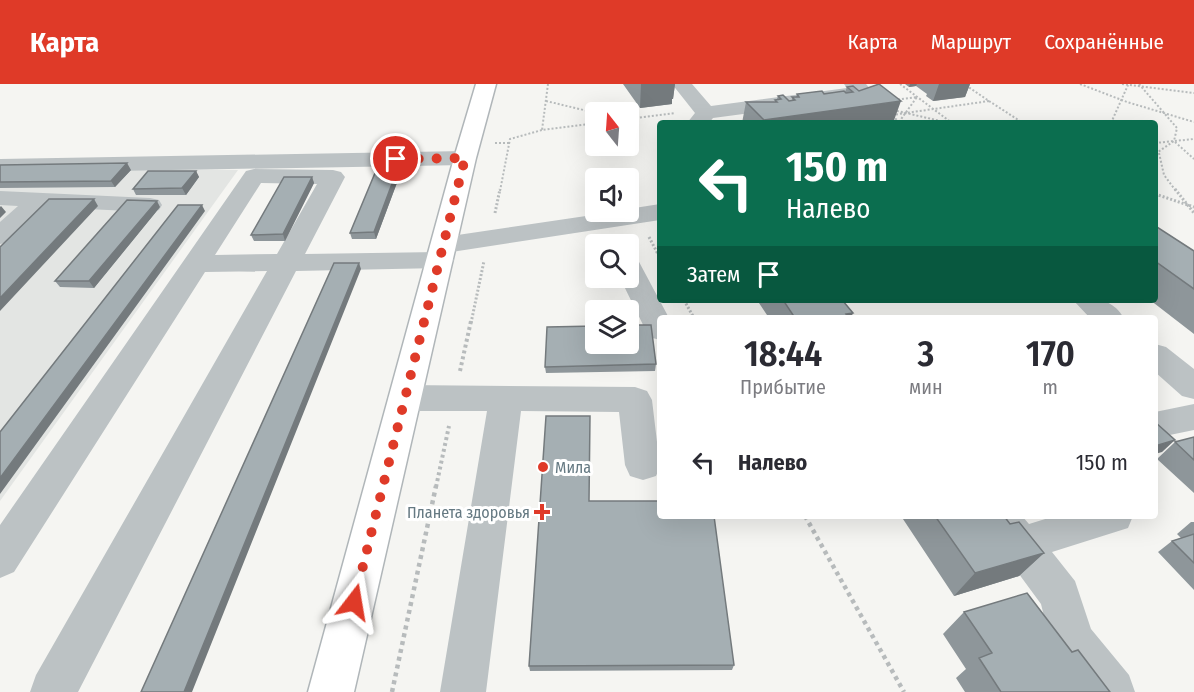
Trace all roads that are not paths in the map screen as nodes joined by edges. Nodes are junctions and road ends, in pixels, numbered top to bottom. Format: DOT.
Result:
graph roads {
  1 [pos="486,84"];
  2 [pos="682,84"];
  3 [pos="854,84"];
  4 [pos="696,116"];
  5 [pos="465,158"];
  6 [pos="0,166"];
  7 [pos="0,198"];
  8 [pos="39,200"];
  9 [pos="150,205"];
  10 [pos="657,212"];
  11 [pos="639,215"];
  12 [pos="597,222"];
  13 [pos="0,236"];
  14 [pos="442,253"];
  15 [pos="288,263"];
  16 [pos="196,264"];
  17 [pos="639,288"];
  18 [pos="1092,303"];
  19 [pos="1106,315"];
  20 [pos="657,324"];
  21 [pos="1158,357"];
  22 [pos="1194,387"];
  23 [pos="405,398"];
  24 [pos="506,398"];
  25 [pos="1194,417"];
  26 [pos="1158,425"];
  27 [pos="643,465"];
  28 [pos="1092,519"];
  29 [pos="1010,530"];
  30 [pos="0,559"];
  31 [pos="53,692"];
  32 [pos="331,692"];
  33 [pos="463,692"];
  34 [pos="1112,692"];
  1 -- 5 [label="main road"];
  2 -- 4 [label="lane"];
  3 -- 4 [label="lane"];
  5 -- 6 [label="lane"];
  5 -- 14 [label="main road"];
  7 -- 8 [label="lane"];
  8 -- 9 [label="lane"];
  8 -- 13 [label="lane"];
  10 -- 11 [label="lane"];
  12 -- 14 [label="lane"];
  14 -- 15 [label="lane"];
  14 -- 23 [label="main road"];
  15 -- 16 [label="lane"];
  15 -- 16 [label="lane"];
  15 -- 31 [label="lane"];
  16 -- 30 [label="lane"];
  17 -- 20 [label="lane"];
  18 -- 19 [label="lane"];
  21 -- 22 [label="lane"];
  23 -- 24 [label="lane"];
  23 -- 32 [label="main road"];
  24 -- 27 [label="lane"];
  24 -- 33 [label="lane"];
  25 -- 26 [label="lane"];
  28 -- 29 [label="lane"];
  29 -- 34 [label="lane"];
}
